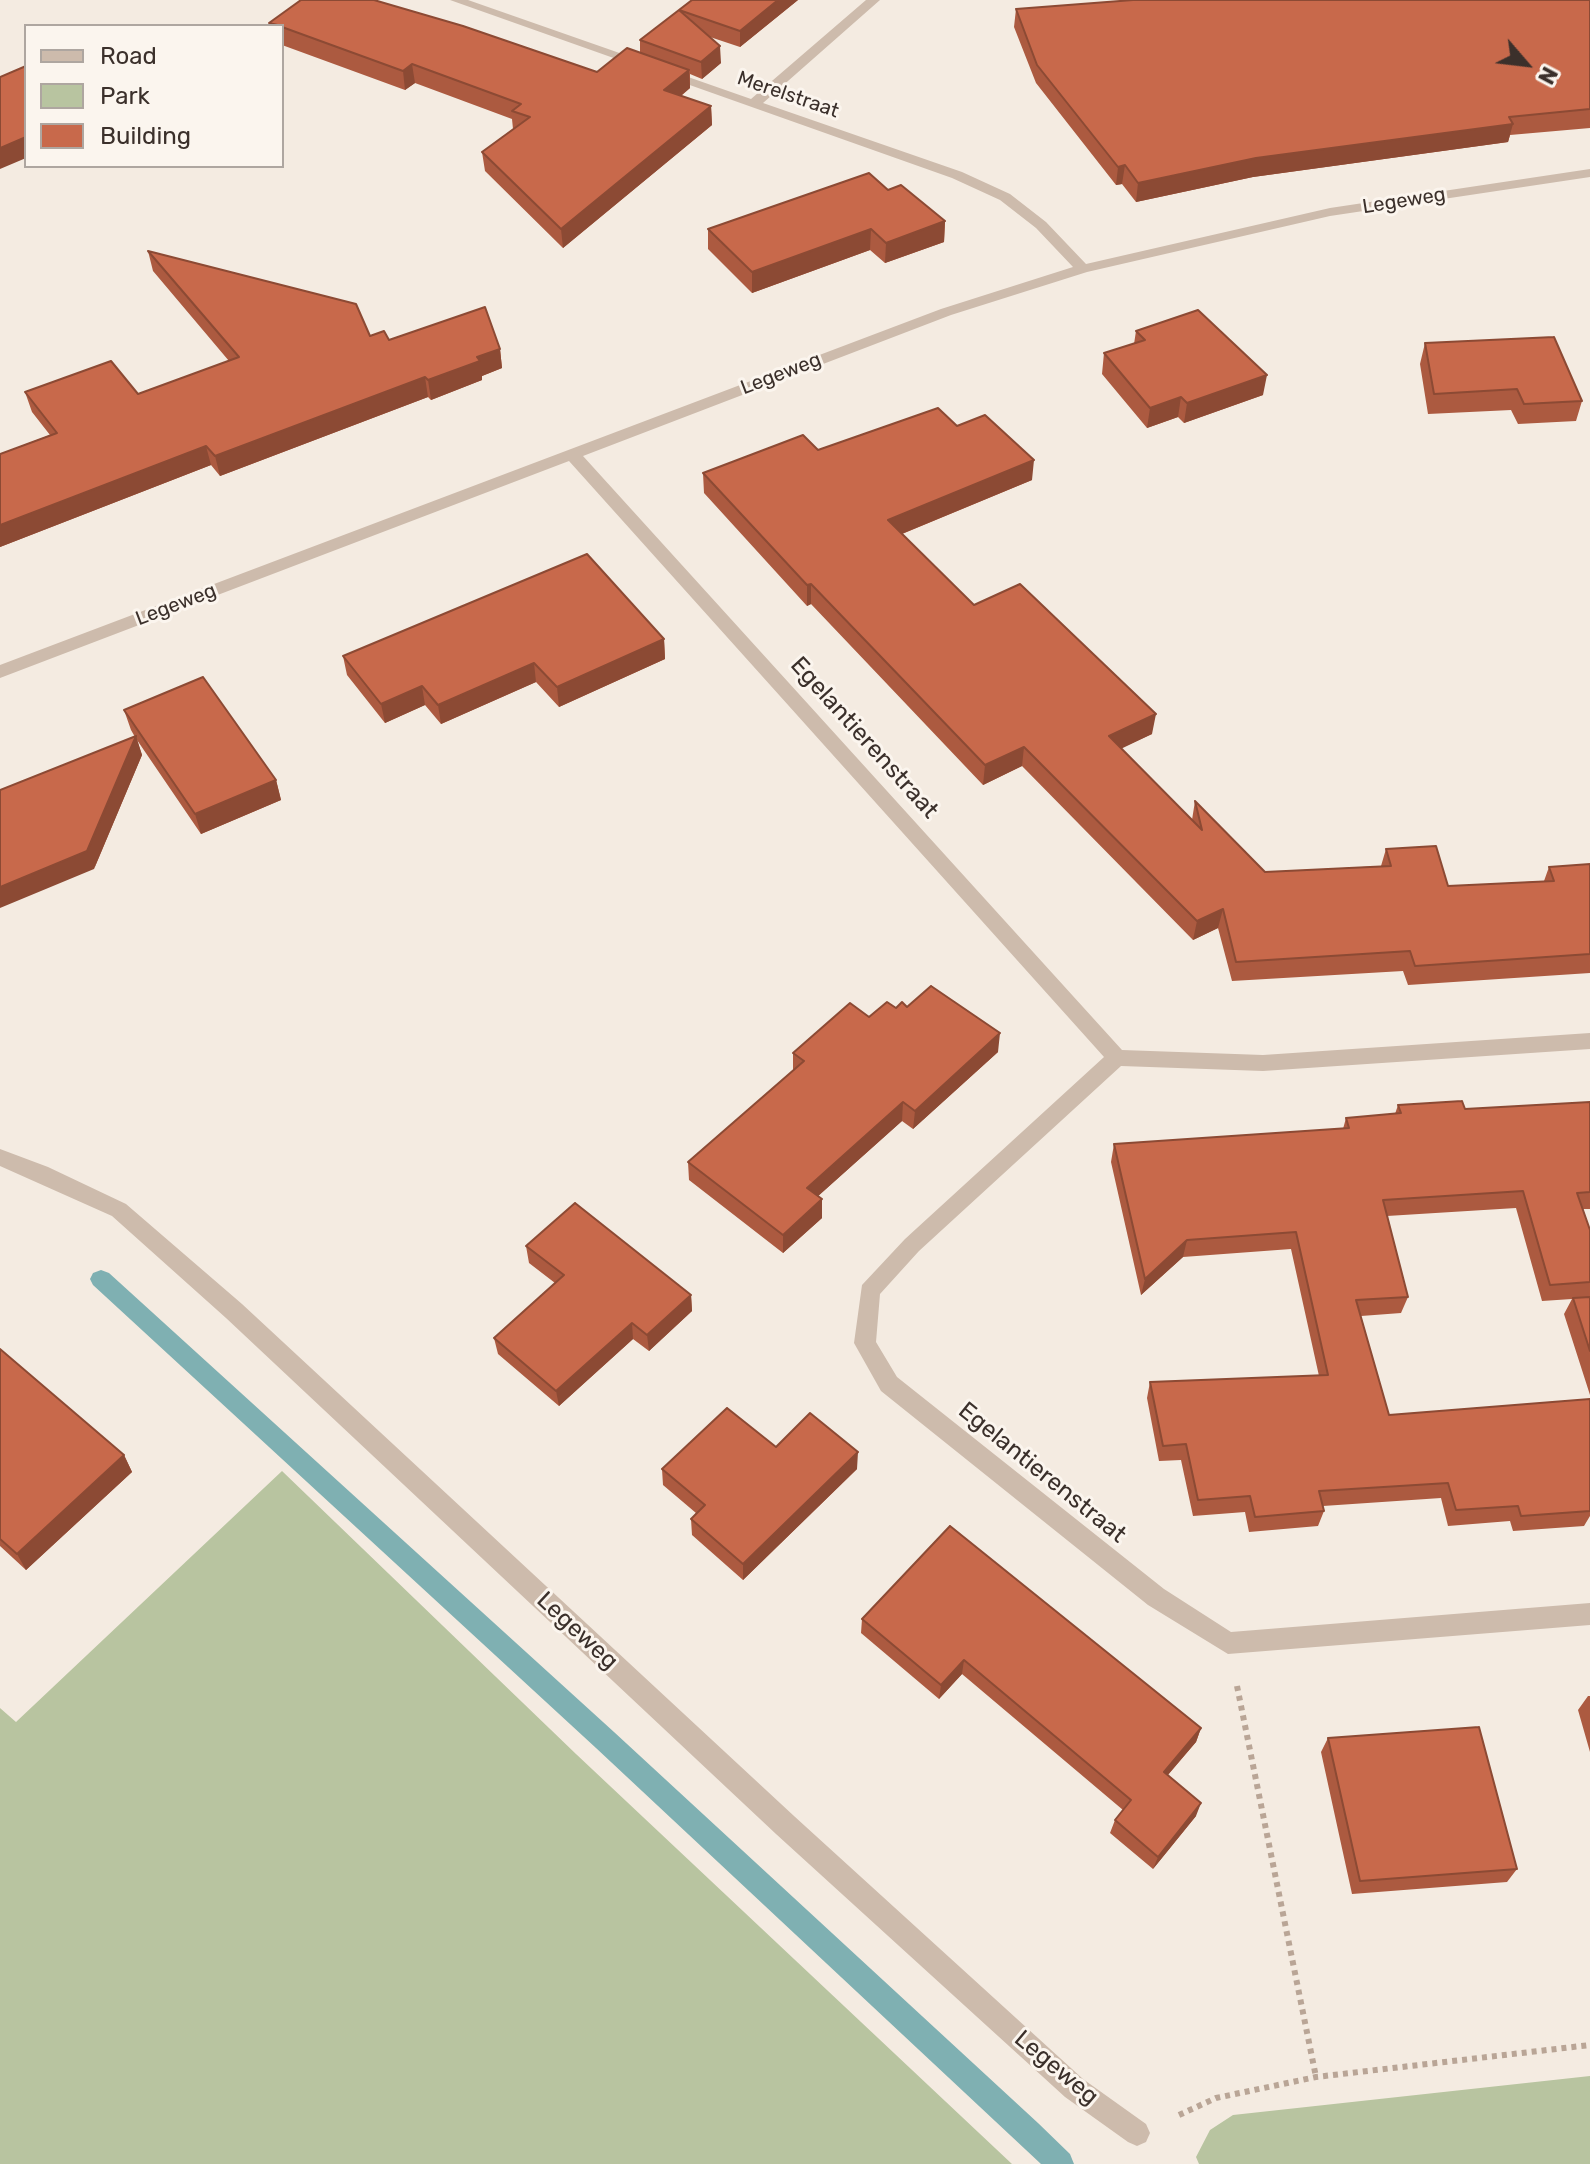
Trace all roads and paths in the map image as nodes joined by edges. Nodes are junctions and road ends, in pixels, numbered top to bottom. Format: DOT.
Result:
graph roads {
  1 [pos="456,0"];
  2 [pos="874,0"];
  3 [pos="753,104"];
  4 [pos="1590,173"];
  5 [pos="1083,269"];
  6 [pos="572,454"];
  7 [pos="0,672"];
  8 [pos="1590,1041"];
  9 [pos="1117,1058"];
  10 [pos="0,1157"];
  11 [pos="1590,1614"];
  12 [pos="1228,1643"];
  13 [pos="1590,2045"];
  14 [pos="1316,2077"];
  15 [pos="1137,2133"];
  1 -- 3 [label="street, Merelstraat"];
  2 -- 3 [label="street"];
  3 -- 5 [label="street, Merelstraat"];
  4 -- 5 [label="street, Legeweg"];
  5 -- 6 [label="street, Legeweg"];
  6 -- 7 [label="street, Legeweg"];
  6 -- 9 [label="street, Egelantierenstraat"];
  8 -- 9 [label="street"];
  9 -- 12 [label="street, Egelantierenstraat"];
  10 -- 15 [label="street, Legeweg"];
  11 -- 12 [label="street"];
  12 -- 14 [label="path"];
  13 -- 14 [label="path"];
  14 -- 15 [label="path"];
}
